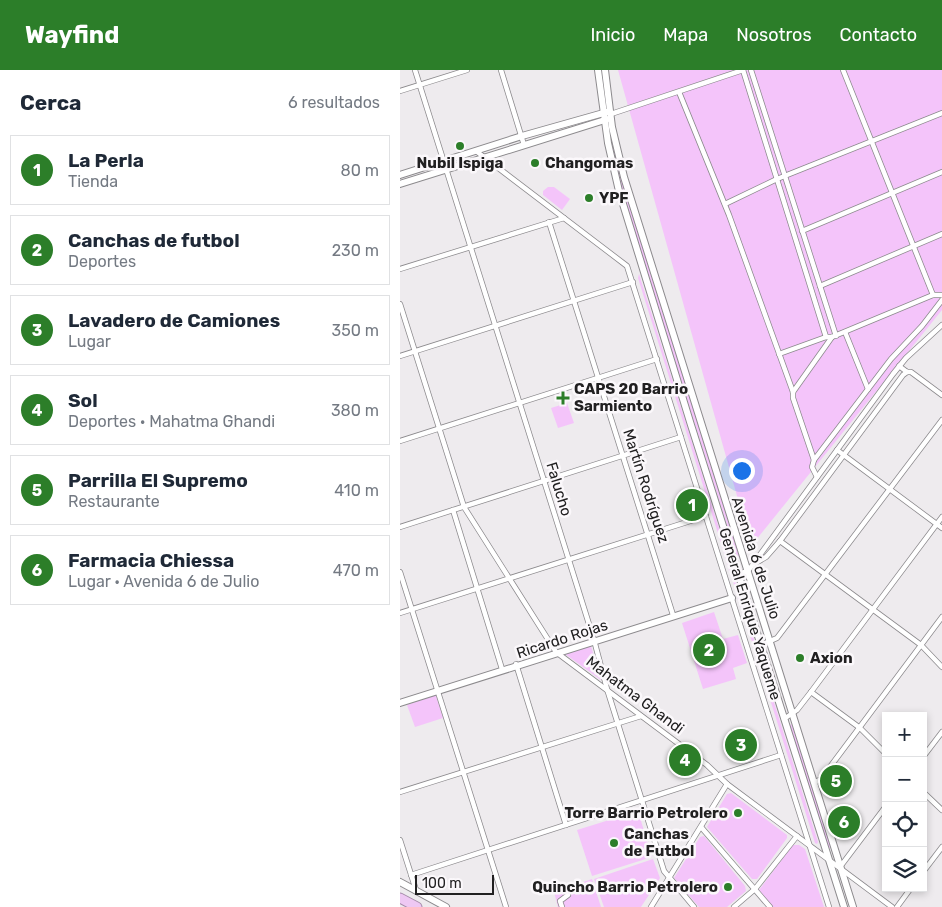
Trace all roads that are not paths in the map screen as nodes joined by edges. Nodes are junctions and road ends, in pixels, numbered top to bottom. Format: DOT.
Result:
graph roads {
  1 [pos="415,70"];
  2 [pos="468,70"];
  3 [pos="501,70"];
  4 [pos="598,70"];
  5 [pos="605,70"];
  6 [pos="743,70"];
  7 [pos="751,70"];
  8 [pos="843,70"];
  9 [pos="420,85"];
  10 [pos="400,91"];
  11 [pos="679,92"];
  12 [pos="603,113"];
  13 [pos="942,114"];
  14 [pos="609,116"];
  15 [pos="522,136"];
  16 [pos="872,141"];
  17 [pos="524,145"];
  18 [pos="476,151"];
  19 [pos="484,158"];
  20 [pos="444,161"];
  21 [pos="446,170"];
  22 [pos="942,172"];
  23 [pos="400,175"];
  24 [pos="785,176"];
  25 [pos="777,179"];
  26 [pos="400,184"];
  27 [pos="892,193"];
  28 [pos="725,204"];
  29 [pos="564,218"];
  30 [pos="549,222"];
  31 [pos="802,231"];
  32 [pos="942,234"];
  33 [pos="914,246"];
  34 [pos="470,248"];
  35 [pos="400,269"];
  36 [pos="633,282"];
  37 [pos="820,286"];
  38 [pos="933,295"];
  39 [pos="942,295"];
  40 [pos="574,300"];
  41 [pos="942,300"];
  42 [pos="400,304"];
  43 [pos="495,325"];
  44 [pos="942,325"];
  45 [pos="845,332"];
  46 [pos="831,337"];
  47 [pos="415,351"];
  48 [pos="780,354"];
  49 [pos="400,356"];
  50 [pos="657,360"];
  51 [pos="899,366"];
  52 [pos="907,372"];
  53 [pos="598,378"];
  54 [pos="868,389"];
  55 [pos="794,392"];
  56 [pos="942,395"];
  57 [pos="519,403"];
  58 [pos="942,420"];
  59 [pos="439,428"];
  60 [pos="681,437"];
  61 [pos="400,441"];
  62 [pos="837,450"];
  63 [pos="844,455"];
  64 [pos="623,456"];
  65 [pos="814,460"];
  66 [pos="817,477"];
  67 [pos="544,481"];
  68 [pos="890,490"];
  69 [pos="464,507"];
  70 [pos="453,510"];
  71 [pos="706,516"];
  72 [pos="942,517"];
  73 [pos="937,524"];
  74 [pos="400,527"];
  75 [pos="942,528"];
  76 [pos="648,534"];
  77 [pos="780,542"];
  78 [pos="569,560"];
  79 [pos="750,568"];
  80 [pos="400,572"];
  81 [pos="738,574"];
  82 [pos="826,575"];
  83 [pos="510,578"];
  84 [pos="477,589"];
  85 [pos="732,597"];
  86 [pos="872,609"];
  87 [pos="412,610"];
  88 [pos="400,614"];
  89 [pos="673,615"];
  90 [pos="942,617"];
  91 [pos="594,641"];
  92 [pos="770,643"];
  93 [pos="761,645"];
  94 [pos="921,645"];
  95 [pos="557,652"];
  96 [pos="516,665"];
  97 [pos="942,667"];
  98 [pos="502,669"];
  99 [pos="607,689"];
  100 [pos="437,690"];
  101 [pos="811,692"];
  102 [pos="400,702"];
  103 [pos="792,713"];
  104 [pos="641,716"];
  105 [pos="784,719"];
  106 [pos="618,723"];
  107 [pos="860,728"];
  108 [pos="942,732"];
  109 [pos="542,747"];
  110 [pos="882,750"];
  111 [pos="927,752"];
  112 [pos="781,755"];
  113 [pos="463,772"];
  114 [pos="718,776"];
  115 [pos="814,783"];
  116 [pos="727,784"];
  117 [pos="400,792"];
  118 [pos="927,796"];
  119 [pos="642,800"];
  120 [pos="942,810"];
  121 [pos="882,811"];
  122 [pos="566,825"];
  123 [pos="701,827"];
  124 [pos="797,836"];
  125 [pos="400,840"];
  126 [pos="809,846"];
  127 [pos="942,847"];
  128 [pos="488,850"];
  129 [pos="829,859"];
  130 [pos="840,867"];
  131 [pos="927,867"];
  132 [pos="411,875"];
  133 [pos="669,878"];
  134 [pos="400,882"];
  135 [pos="755,889"];
  136 [pos="416,890"];
  137 [pos="908,892"];
  138 [pos="568,895"];
  139 [pos="400,898"];
  140 [pos="417,907"];
  141 [pos="446,907"];
  142 [pos="506,907"];
  143 [pos="562,907"];
  144 [pos="650,907"];
  145 [pos="694,907"];
  146 [pos="734,907"];
  147 [pos="770,907"];
  148 [pos="829,907"];
  149 [pos="844,907"];
  150 [pos="853,907"];
  151 [pos="892,907"];
  152 [pos="897,907"];
  1 -- 9 [label="street, Falucho"];
  2 -- 9 [label="street"];
  3 -- 15 [label="street"];
  4 -- 12 [label="main road, Avenida 6 de Julio"];
  5 -- 14 [label="main road, Avenida 6 de Julio"];
  6 -- 11 [label="street"];
  6 -- 25 [label="street"];
  7 -- 24 [label="street"];
  8 -- 16 [label="street"];
  9 -- 10 [label="street"];
  9 -- 20 [label="street, Falucho"];
  11 -- 14 [label="street"];
  11 -- 28 [label="street"];
  12 -- 14 [label="main road, Avenida 6 de Julio"];
  12 -- 15 [label="main road"];
  13 -- 16 [label="street"];
  14 -- 17 [label="main road"];
  14 -- 79 [label="main road, Avenida 6 de Julio"];
  14 -- 81 [label="main road, Avenida 6 de Julio"];
  15 -- 17 [label="street"];
  15 -- 18 [label="main road"];
  16 -- 24 [label="street"];
  16 -- 27 [label="street"];
  17 -- 19 [label="main road"];
  18 -- 19 [label="street"];
  18 -- 20 [label="main road"];
  19 -- 21 [label="main road"];
  19 -- 29 [label="street"];
  20 -- 21 [label="street, Falucho"];
  20 -- 23 [label="main road"];
  21 -- 26 [label="main road"];
  21 -- 34 [label="street, Falucho"];
  22 -- 27 [label="street"];
  24 -- 25 [label="street"];
  24 -- 31 [label="street"];
  25 -- 28 [label="street"];
  25 -- 46 [label="street"];
  27 -- 31 [label="street"];
  27 -- 33 [label="street"];
  28 -- 48 [label="street"];
  29 -- 30 [label="street"];
  29 -- 36 [label="street, General Enrique Yaqueme"];
  30 -- 34 [label="street"];
  30 -- 40 [label="street, Martín Rodríguez"];
  31 -- 37 [label="street"];
  32 -- 33 [label="street"];
  33 -- 37 [label="street"];
  33 -- 38 [label="street"];
  34 -- 35 [label="street"];
  34 -- 43 [label="street, Falucho"];
  36 -- 40 [label="street"];
  36 -- 50 [label="street, General Enrique Yaqueme"];
  37 -- 46 [label="street"];
  38 -- 39 [label="street"];
  38 -- 45 [label="street"];
  40 -- 43 [label="street"];
  40 -- 53 [label="street, Martín Rodríguez"];
  41 -- 54 [label="street"];
  42 -- 47 [label="street, Mahatma Ghandi"];
  43 -- 47 [label="street"];
  43 -- 57 [label="street, Falucho"];
  44 -- 51 [label="street"];
  45 -- 46 [label="street"];
  45 -- 54 [label="street"];
  46 -- 48 [label="street"];
  46 -- 55 [label="street"];
  47 -- 49 [label="street"];
  47 -- 59 [label="street, Mahatma Ghandi"];
  48 -- 55 [label="street"];
  50 -- 53 [label="street"];
  50 -- 60 [label="street, General Enrique Yaqueme"];
  51 -- 52 [label="street"];
  51 -- 62 [label="street"];
  52 -- 56 [label="street"];
  52 -- 63 [label="street"];
  53 -- 57 [label="street"];
  53 -- 64 [label="street, Martín Rodríguez"];
  54 -- 65 [label="street"];
  55 -- 65 [label="street"];
  57 -- 59 [label="street"];
  57 -- 67 [label="street, Falucho"];
  58 -- 68 [label="street"];
  59 -- 61 [label="street"];
  59 -- 69 [label="street, Mahatma Ghandi"];
  60 -- 64 [label="street"];
  60 -- 71 [label="street, General Enrique Yaqueme"];
  62 -- 63 [label="street"];
  62 -- 66 [label="street"];
  63 -- 68 [label="street"];
  63 -- 77 [label="street"];
  64 -- 67 [label="street"];
  64 -- 76 [label="street, Martín Rodríguez"];
  65 -- 66 [label="street"];
  66 -- 79 [label="street"];
  67 -- 69 [label="street"];
  67 -- 78 [label="street, Falucho"];
  68 -- 73 [label="street"];
  68 -- 82 [label="street"];
  69 -- 70 [label="street"];
  69 -- 83 [label="street, Mahatma Ghandi"];
  70 -- 74 [label="street"];
  70 -- 84 [label="street"];
  71 -- 76 [label="street"];
  71 -- 85 [label="street, General Enrique Yaqueme"];
  72 -- 73 [label="street"];
  73 -- 75 [label="street"];
  73 -- 86 [label="street"];
  76 -- 78 [label="street"];
  76 -- 89 [label="street, Martín Rodríguez"];
  77 -- 79 [label="street"];
  77 -- 82 [label="street"];
  78 -- 83 [label="street"];
  78 -- 91 [label="street, Falucho"];
  79 -- 81 [label="street"];
  79 -- 92 [label="main road, Avenida 6 de Julio"];
  80 -- 87 [label="street"];
  81 -- 93 [label="main road, Avenida 6 de Julio"];
  82 -- 86 [label="street"];
  82 -- 92 [label="street"];
  83 -- 84 [label="street"];
  83 -- 95 [label="street, Mahatma Ghandi"];
  84 -- 87 [label="street"];
  84 -- 98 [label="street"];
  85 -- 89 [label="main road, Ricardo Rojas"];
  85 -- 91 [label="main road, Ricardo Rojas"];
  85 -- 112 [label="street, General Enrique Yaqueme"];
  86 -- 94 [label="street"];
  86 -- 101 [label="street"];
  87 -- 88 [label="street"];
  87 -- 100 [label="street"];
  89 -- 91 [label="main road, Ricardo Rojas"];
  90 -- 94 [label="street"];
  91 -- 95 [label="main road, Ricardo Rojas"];
  91 -- 99 [label="street, Falucho"];
  92 -- 93 [label="street"];
  92 -- 103 [label="main road, Avenida 6 de Julio"];
  93 -- 105 [label="main road, Avenida 6 de Julio"];
  94 -- 97 [label="street"];
  94 -- 107 [label="street"];
  95 -- 96 [label="main road, Ricardo Rojas"];
  95 -- 99 [label="street, Mahatma Ghandi"];
  96 -- 98 [label="main road, Ricardo Rojas"];
  96 -- 100 [label="main road, Ricardo Rojas"];
  96 -- 109 [label="street"];
  98 -- 100 [label="main road, Ricardo Rojas"];
  99 -- 104 [label="street, Mahatma Ghandi"];
  99 -- 106 [label="street, Falucho"];
  100 -- 102 [label="main road, Ricardo Rojas"];
  100 -- 113 [label="street"];
  101 -- 103 [label="street"];
  101 -- 107 [label="street"];
  103 -- 105 [label="street"];
  103 -- 115 [label="main road, Avenida 6 de Julio"];
  104 -- 106 [label="street"];
  104 -- 114 [label="street, Mahatma Ghandi"];
  105 -- 129 [label="main road, Avenida 6 de Julio"];
  106 -- 109 [label="street"];
  106 -- 119 [label="street, Falucho"];
  107 -- 110 [label="street"];
  107 -- 115 [label="street"];
  108 -- 111 [label="street"];
  109 -- 113 [label="street"];
  109 -- 122 [label="street"];
  112 -- 114 [label="street"];
  112 -- 126 [label="street, General Enrique Yaqueme"];
  113 -- 117 [label="street"];
  113 -- 128 [label="street"];
  114 -- 116 [label="street, Mahatma Ghandi"];
  114 -- 119 [label="street"];
  115 -- 130 [label="main road, Avenida 6 de Julio"];
  116 -- 123 [label="street"];
  116 -- 124 [label="street, Mahatma Ghandi"];
  118 -- 120 [label="street"];
  119 -- 122 [label="street"];
  119 -- 133 [label="street, Falucho"];
  121 -- 130 [label="street"];
  122 -- 128 [label="street"];
  123 -- 133 [label="street"];
  123 -- 135 [label="street"];
  124 -- 126 [label="street, Mahatma Ghandi"];
  124 -- 135 [label="street"];
  125 -- 132 [label="street"];
  126 -- 129 [label="street, Mahatma Ghandi"];
  126 -- 148 [label="street, General Enrique Yaqueme"];
  127 -- 131 [label="street"];
  128 -- 132 [label="street"];
  128 -- 142 [label="street"];
  129 -- 130 [label="street, Mahatma Ghandi"];
  129 -- 149 [label="main road, Avenida 6 de Julio"];
  130 -- 150 [label="main road, Avenida 6 de Julio"];
  130 -- 151 [label="street, Mahatma Ghandi"];
  132 -- 136 [label="street"];
  133 -- 144 [label="street"];
  133 -- 145 [label="street, Falucho"];
  134 -- 136 [label="main road"];
  135 -- 146 [label="street"];
  135 -- 147 [label="street"];
  136 -- 141 [label="main road"];
  137 -- 152 [label="street"];
  138 -- 143 [label="street"];
  139 -- 140 [label="highway"];
}
